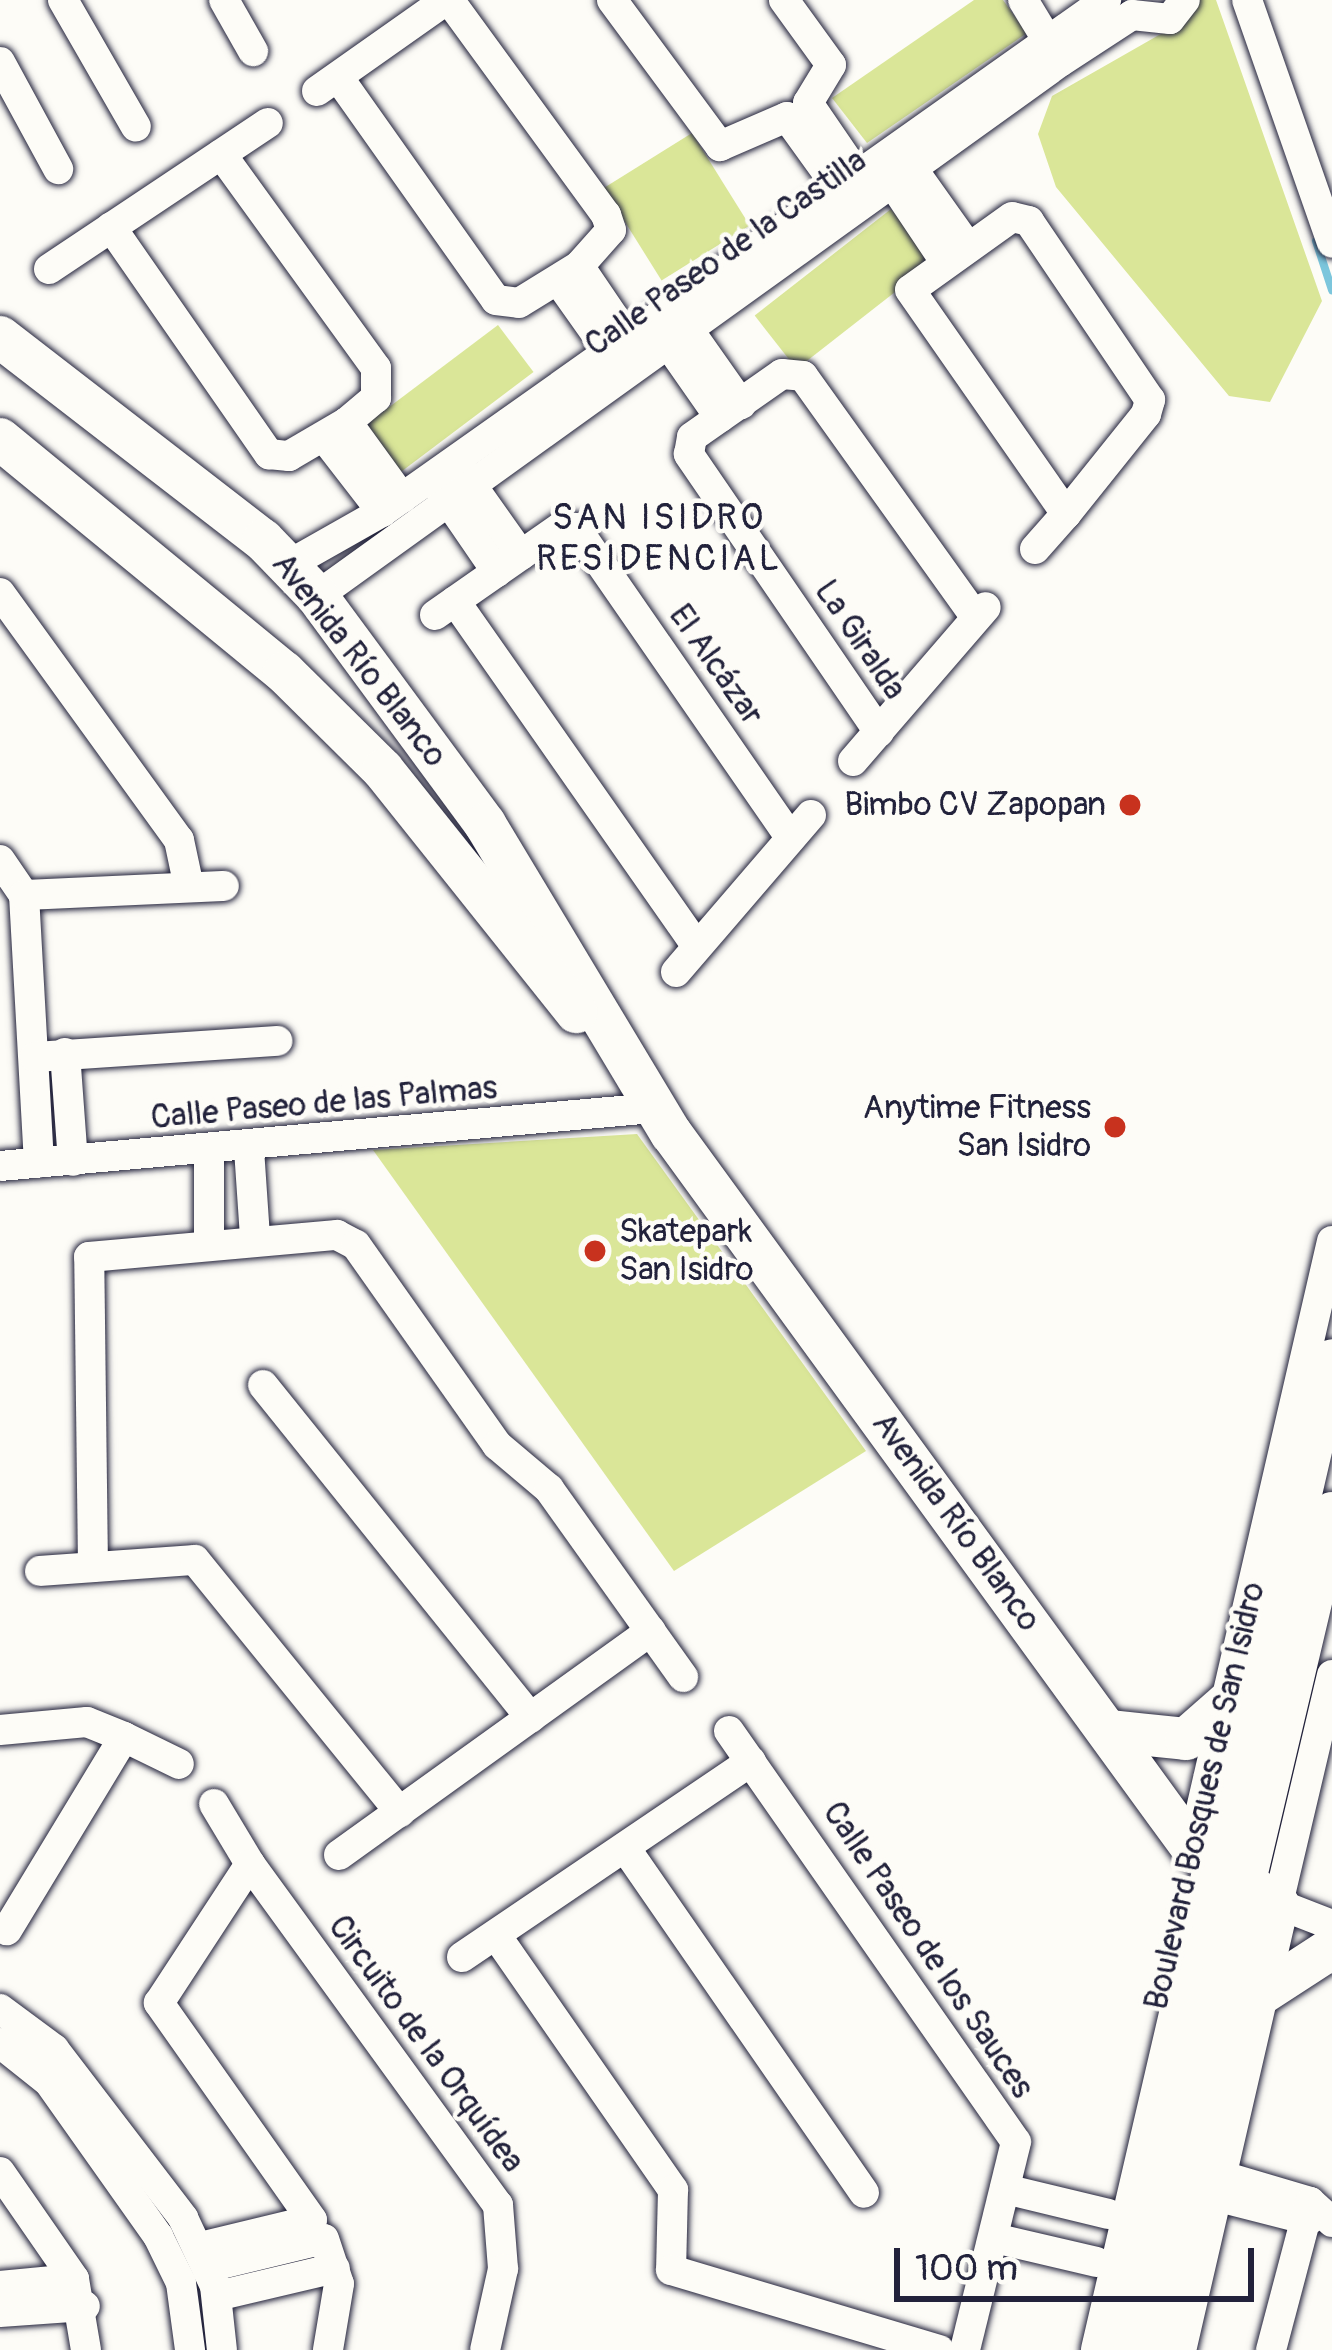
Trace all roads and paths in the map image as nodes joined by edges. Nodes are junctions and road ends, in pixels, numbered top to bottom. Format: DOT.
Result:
graph roads {
  1 [pos="64,0"];
  2 [pos="224,0"];
  3 [pos="448,0"];
  4 [pos="613,0"];
  5 [pos="784,0"];
  6 [pos="1023,0"];
  7 [pos="1053,0"];
  8 [pos="1106,0"];
  9 [pos="1185,0"];
  10 [pos="1247,0"];
  11 [pos="1066,44"];
  12 [pos="254,51"];
  13 [pos="0,62"];
  14 [pos="798,110"];
  15 [pos="268,123"];
  16 [pos="136,128"];
  17 [pos="221,154"];
  18 [pos="58,169"];
  19 [pos="878,170"];
  20 [pos="111,227"];
  21 [pos="1332,243"];
  22 [pos="957,255"];
  23 [pos="49,268"];
  24 [pos="568,273"];
  25 [pos="652,330"];
  26 [pos="0,337"];
  27 [pos="730,411"];
  28 [pos="336,430"];
  29 [pos="0,439"];
  30 [pos="450,478"];
  31 [pos="392,505"];
  32 [pos="1066,514"];
  33 [pos="1035,550"];
  34 [pos="509,563"];
  35 [pos="304,580"];
  36 [pos="0,592"];
  37 [pos="879,732"];
  38 [pos="421,738"];
  39 [pos="854,761"];
  40 [pos="383,770"];
  41 [pos="0,860"];
  42 [pos="187,879"];
  43 [pos="224,886"];
  44 [pos="24,895"];
  45 [pos="697,946"];
  46 [pos="676,972"];
  47 [pos="278,1042"];
  48 [pos="50,1055"];
  49 [pos="627,1064"];
  50 [pos="654,1108"];
  51 [pos="249,1149"];
  52 [pos="209,1152"];
  53 [pos="73,1161"];
  54 [pos="39,1162"];
  55 [pos="0,1166"];
  56 [pos="255,1237"];
  57 [pos="209,1240"];
  58 [pos="1332,1241"];
  59 [pos="1332,1360"];
  60 [pos="263,1385"];
  61 [pos="1332,1513"];
  62 [pos="93,1567"];
  63 [pos="40,1571"];
  64 [pos="651,1631"];
  65 [pos="1332,1675"];
  66 [pos="683,1676"];
  67 [pos="1227,1703"];
  68 [pos="531,1718"];
  69 [pos="0,1730"];
  70 [pos="729,1731"];
  71 [pos="1109,1731"];
  72 [pos="124,1737"];
  73 [pos="751,1761"];
  74 [pos="179,1764"];
  75 [pos="214,1804"];
  76 [pos="400,1812"];
  77 [pos="626,1849"];
  78 [pos="340,1855"];
  79 [pos="250,1864"];
  80 [pos="1233,1875"];
  81 [pos="33,1883"];
  82 [pos="0,1886"];
  83 [pos="1332,1925"];
  84 [pos="7,1930"];
  85 [pos="498,1938"];
  86 [pos="1332,1948"];
  87 [pos="462,1957"];
  88 [pos="1252,2000"];
  89 [pos="0,2009"];
  90 [pos="0,2043"];
  91 [pos="73,2095"];
  92 [pos="0,2172"];
  93 [pos="1213,2184"];
  94 [pos="1005,2189"];
  95 [pos="864,2193"];
  96 [pos="1108,2214"];
  97 [pos="1319,2217"];
  98 [pos="994,2238"];
  99 [pos="1096,2262"];
  100 [pos="209,2270"];
  101 [pos="0,2286"];
  102 [pos="79,2292"];
  103 [pos="0,2312"];
  104 [pos="86,2350"];
  105 [pos="190,2350"];
  106 [pos="222,2350"];
  107 [pos="328,2350"];
  108 [pos="485,2350"];
  109 [pos="939,2350"];
  110 [pos="965,2350"];
  111 [pos="1075,2350"];
  112 [pos="1102,2350"];
  113 [pos="1134,2350"];
  114 [pos="1175,2350"];
  115 [pos="1271,2350"];
  1 -- 16 [label="street"];
  2 -- 12 [label="street"];
  3 -- 24 [label="street"];
  3 -- 24 [label="street"];
  4 -- 14 [label="street"];
  5 -- 14 [label="street"];
  6 -- 11 [label="street"];
  7 -- 11 [label="street"];
  8 -- 11 [label="street, Calle Paseo de la Castilla"];
  9 -- 11 [label="street, Calle Paseo de la Castilla"];
  10 -- 21 [label="street"];
  11 -- 19 [label="street, Calle Paseo de la Castilla"];
  13 -- 18 [label="street"];
  14 -- 19 [label="street"];
  15 -- 17 [label="street"];
  17 -- 20 [label="street"];
  17 -- 28 [label="street"];
  19 -- 22 [label="street"];
  19 -- 25 [label="street, Calle Paseo de la Castilla"];
  19 -- 25 [label="street, Calle Paseo de la Castilla"];
  20 -- 23 [label="street"];
  20 -- 28 [label="street"];
  22 -- 32 [label="street"];
  22 -- 32 [label="street"];
  24 -- 25 [label="street"];
  25 -- 27 [label="street"];
  25 -- 30 [label="street, Calle Paseo de la Castilla"];
  25 -- 30 [label="street, Calle Paseo de la Castilla"];
  26 -- 35 [label="street, Avenida Río Blanco"];
  27 -- 37 [label="street, La Giralda"];
  27 -- 37 [label="street, La Giralda"];
  28 -- 31 [label="street"];
  29 -- 40 [label="street, Avenida Río Blanco"];
  30 -- 31 [label="street, Calle Paseo de la Castilla"];
  30 -- 34 [label="street"];
  30 -- 35 [label="street, Calle Paseo de la Castilla"];
  31 -- 35 [label="street, Calle Paseo de la Castilla"];
  32 -- 33 [label="street"];
  34 -- 45 [label="street, El Alcázar"];
  34 -- 45 [label="street, El Alcázar"];
  35 -- 38 [label="street, Avenida Río Blanco"];
  36 -- 42 [label="street"];
  37 -- 39 [label="street, La Giralda"];
  38 -- 40 [label="street"];
  38 -- 49 [label="street, Avenida Río Blanco"];
  40 -- 49 [label="street, Avenida Río Blanco"];
  41 -- 44 [label="street"];
  42 -- 43 [label="street"];
  42 -- 44 [label="street"];
  44 -- 48 [label="street"];
  45 -- 46 [label="street, El Alcázar"];
  47 -- 48 [label="street"];
  48 -- 53 [label="street"];
  48 -- 54 [label="street"];
  49 -- 50 [label="street, Avenida Río Blanco"];
  50 -- 51 [label="street, Calle Paseo de las Palmas"];
  50 -- 71 [label="street, Avenida Río Blanco"];
  51 -- 52 [label="street, Calle Paseo de las Palmas"];
  51 -- 56 [label="street"];
  52 -- 53 [label="street, Calle Paseo de las Palmas"];
  52 -- 57 [label="street"];
  53 -- 54 [label="street, Calle Paseo de las Palmas"];
  54 -- 55 [label="street, Calle Paseo de las Palmas"];
  56 -- 57 [label="street"];
  56 -- 64 [label="street"];
  57 -- 62 [label="street"];
  58 -- 67 [label="street, Boulevard Bosques de San Isidro"];
  59 -- 80 [label="street, Boulevard Bosques de San Isidro"];
  60 -- 68 [label="street"];
  61 -- 80 [label="street, Boulevard Bosques de San Isidro"];
  62 -- 63 [label="street"];
  62 -- 76 [label="street"];
  64 -- 66 [label="street"];
  64 -- 68 [label="street"];
  65 -- 80 [label="street, Boulevard Bosques de San Isidro"];
  67 -- 71 [label="street"];
  67 -- 80 [label="street, Boulevard Bosques de San Isidro"];
  68 -- 76 [label="street"];
  69 -- 72 [label="street"];
  70 -- 73 [label="street, Calle Paseo de los Sauces"];
  71 -- 80 [label="street, Avenida Río Blanco"];
  72 -- 74 [label="street"];
  72 -- 81 [label="street"];
  73 -- 77 [label="street"];
  73 -- 94 [label="street, Calle Paseo de los Sauces"];
  75 -- 79 [label="street, Circuito de la Orquídea"];
  76 -- 78 [label="street"];
  77 -- 85 [label="street"];
  77 -- 95 [label="street"];
  79 -- 100 [label="street"];
  79 -- 108 [label="street, Circuito de la Orquídea"];
  80 -- 83 [label="street"];
  80 -- 88 [label="street, Boulevard Bosques de San Isidro"];
  80 -- 96 [label="street, Boulevard Bosques de San Isidro"];
  80 -- 112 [label="street, Boulevard Bosques de San Isidro"];
  80 -- 113 [label="street, Boulevard Bosques de San Isidro"];
  81 -- 82 [label="street"];
  81 -- 84 [label="street"];
  85 -- 87 [label="street"];
  85 -- 109 [label="street"];
  86 -- 88 [label="street"];
  88 -- 93 [label="street, Boulevard Bosques de San Isidro"];
  89 -- 91 [label="street"];
  90 -- 91 [label="street"];
  91 -- 100 [label="street"];
  91 -- 105 [label="street"];
  92 -- 102 [label="street"];
  93 -- 97 [label="street"];
  93 -- 114 [label="street, Boulevard Bosques de San Isidro"];
  94 -- 96 [label="street"];
  94 -- 98 [label="street, Calle Paseo de los Sauces"];
  96 -- 99 [label="street, Boulevard Bosques de San Isidro"];
  97 -- 115 [label="street"];
  98 -- 99 [label="street"];
  98 -- 110 [label="street, Calle Paseo de los Sauces"];
  99 -- 111 [label="street, Boulevard Bosques de San Isidro"];
  100 -- 106 [label="street"];
  100 -- 107 [label="street"];
  101 -- 102 [label="street"];
  102 -- 103 [label="street"];
  102 -- 104 [label="street"];
}
